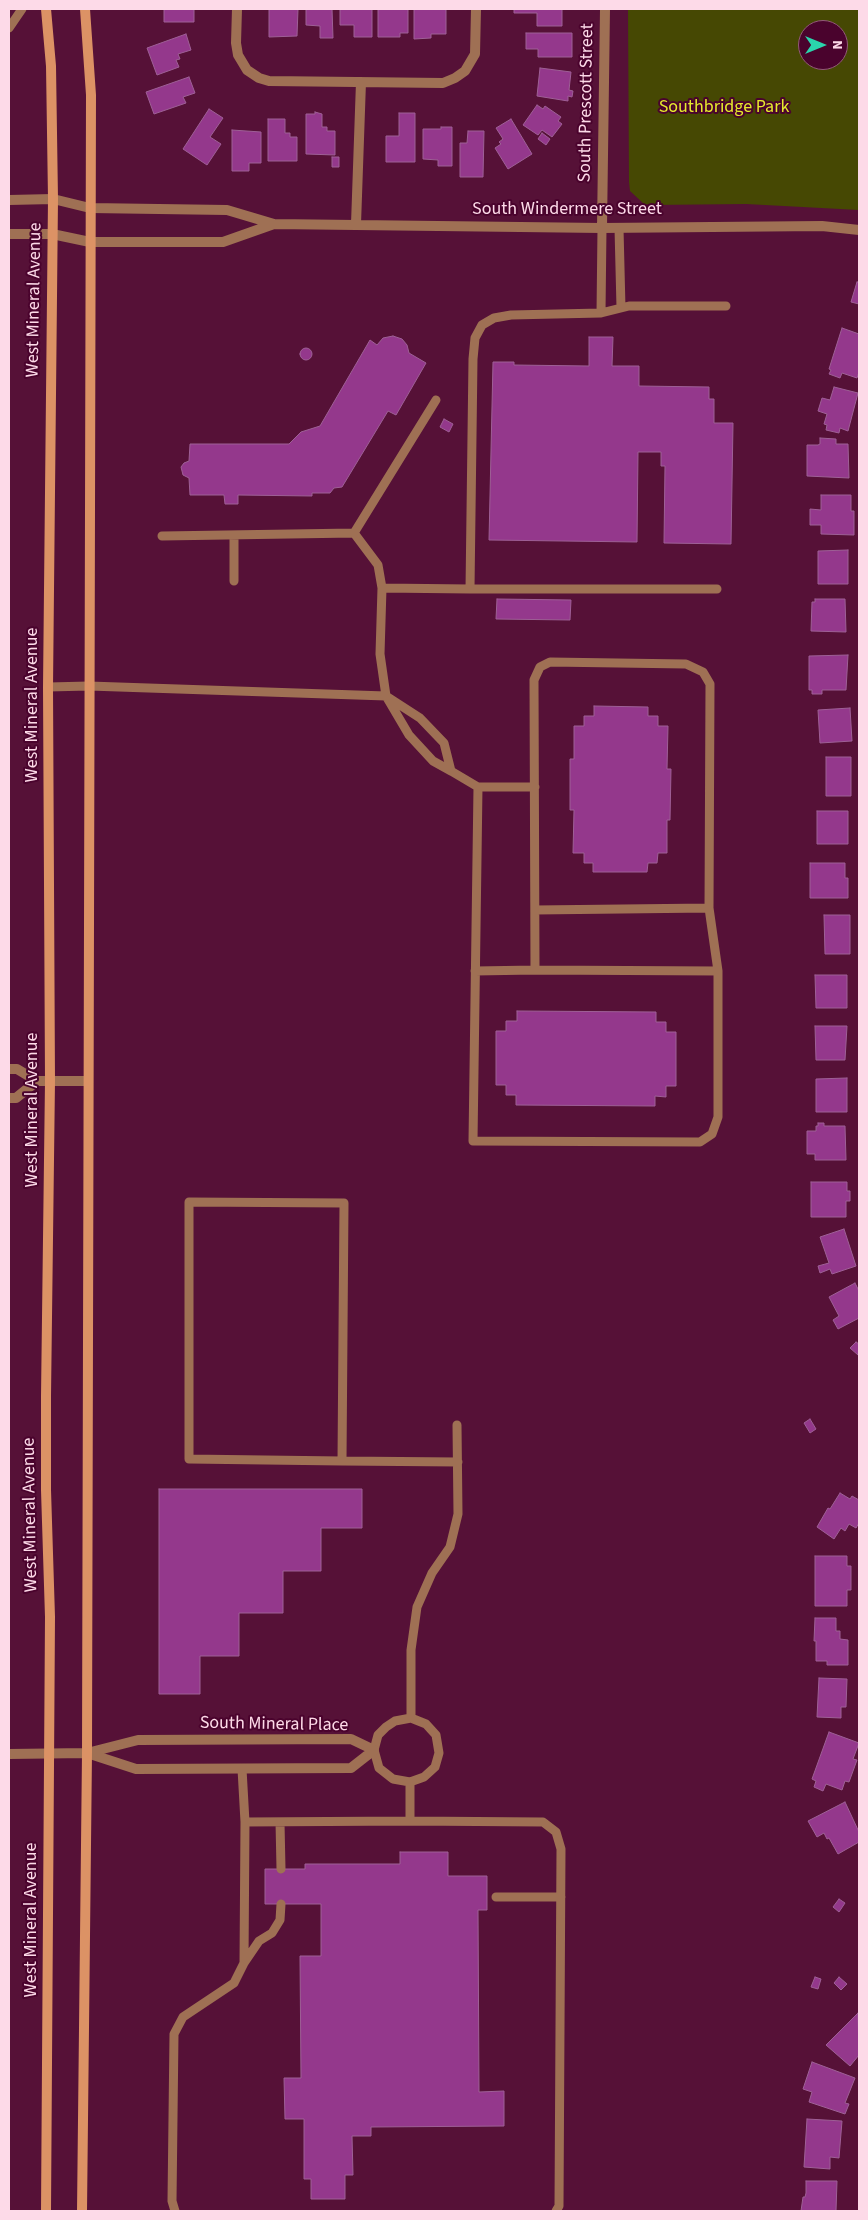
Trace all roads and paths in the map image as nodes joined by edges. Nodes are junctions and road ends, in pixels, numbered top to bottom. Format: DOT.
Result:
graph roads {
  1 [pos="22,9"];
  2 [pos="46,9"];
  3 [pos="85,9"];
  4 [pos="237,9"];
  5 [pos="476,9"];
  6 [pos="605,9"];
  7 [pos="9,28"];
  8 [pos="361,82"];
  9 [pos="52,199"];
  10 [pos="9,200"];
  11 [pos="90,208"];
  12 [pos="274,224"];
  13 [pos="356,224"];
  14 [pos="602,228"];
  15 [pos="619,228"];
  16 [pos="859,230"];
  17 [pos="9,234"];
  18 [pos="52,234"];
  19 [pos="90,242"];
  20 [pos="726,306"];
  21 [pos="621,308"];
  22 [pos="601,313"];
  23 [pos="436,400"];
  24 [pos="354,533"];
  25 [pos="234,534"];
  26 [pos="162,536"];
  27 [pos="234,581"];
  28 [pos="382,588"];
  29 [pos="470,589"];
  30 [pos="717,589"];
  31 [pos="88,686"];
  32 [pos="48,687"];
  33 [pos="386,696"];
  34 [pos="451,771"];
  35 [pos="534,786"];
  36 [pos="478,788"];
  37 [pos="709,908"];
  38 [pos="535,910"];
  39 [pos="475,970"];
  40 [pos="535,970"];
  41 [pos="718,970"];
  42 [pos="9,1069"];
  43 [pos="37,1081"];
  44 [pos="50,1081"];
  45 [pos="88,1081"];
  46 [pos="9,1098"];
  47 [pos="457,1425"];
  48 [pos="342,1461"];
  49 [pos="458,1462"];
  50 [pos="411,1718"];
  51 [pos="374,1750"];
  52 [pos="87,1753"];
  53 [pos="9,1754"];
  54 [pos="50,1754"];
  55 [pos="242,1769"];
  56 [pos="410,1782"];
  57 [pos="410,1821"];
  58 [pos="245,1822"];
  59 [pos="280,1822"];
  60 [pos="281,1869"];
  61 [pos="561,1896"];
  62 [pos="496,1897"];
  63 [pos="281,1904"];
  64 [pos="244,1963"];
  65 [pos="46,2211"];
  66 [pos="82,2211"];
  67 [pos="175,2211"];
  68 [pos="556,2211"];
  1 -- 7 [label="lane"];
  2 -- 9 [label="main road, West Mineral Avenue"];
  3 -- 11 [label="main road"];
  4 -- 8 [label="street"];
  5 -- 8 [label="street"];
  6 -- 14 [label="street, South Prescott Street"];
  8 -- 13 [label="street"];
  9 -- 10 [label="street, South Windermere Street"];
  9 -- 11 [label="street, South Windermere Street"];
  9 -- 18 [label="main road, West Mineral Avenue"];
  11 -- 12 [label="street, South Windermere Street"];
  11 -- 19 [label="main road"];
  12 -- 13 [label="street, South Windermere Street"];
  12 -- 19 [label="street, South Windermere Street"];
  13 -- 14 [label="street, South Windermere Street"];
  14 -- 15 [label="street, South Windermere Street"];
  14 -- 22 [label="lane"];
  15 -- 16 [label="street, South Windermere Street"];
  15 -- 21 [label="lane"];
  17 -- 18 [label="street, South Windermere Street"];
  18 -- 19 [label="street, South Windermere Street"];
  18 -- 32 [label="main road, West Mineral Avenue"];
  19 -- 31 [label="main road"];
  20 -- 21 [label="lane"];
  21 -- 22 [label="lane"];
  22 -- 29 [label="lane"];
  23 -- 24 [label="lane"];
  24 -- 25 [label="lane"];
  24 -- 28 [label="lane"];
  25 -- 26 [label="lane"];
  25 -- 27 [label="lane"];
  28 -- 29 [label="lane"];
  28 -- 33 [label="lane"];
  29 -- 30 [label="lane"];
  31 -- 32 [label="lane"];
  31 -- 33 [label="lane"];
  31 -- 45 [label="main road"];
  32 -- 44 [label="main road, West Mineral Avenue"];
  33 -- 34 [label="lane"];
  33 -- 34 [label="lane"];
  34 -- 36 [label="lane"];
  35 -- 36 [label="lane"];
  35 -- 37 [label="lane"];
  35 -- 38 [label="lane"];
  36 -- 39 [label="lane"];
  37 -- 38 [label="lane"];
  37 -- 41 [label="lane"];
  38 -- 40 [label="lane"];
  39 -- 40 [label="lane"];
  39 -- 41 [label="lane"];
  40 -- 41 [label="lane"];
  42 -- 43 [label="street"];
  43 -- 44 [label="street"];
  43 -- 46 [label="street"];
  44 -- 45 [label="street"];
  44 -- 54 [label="main road, West Mineral Avenue"];
  45 -- 52 [label="main road"];
  47 -- 49 [label="lane"];
  48 -- 48 [label="lane"];
  48 -- 49 [label="lane"];
  49 -- 50 [label="lane"];
  50 -- 51 [label="lane"];
  50 -- 56 [label="lane"];
  51 -- 52 [label="street, South Mineral Place"];
  51 -- 55 [label="street, South Mineral Place"];
  51 -- 56 [label="lane"];
  52 -- 54 [label="street, South Mineral Place"];
  52 -- 55 [label="street, South Mineral Place"];
  52 -- 66 [label="main road"];
  53 -- 54 [label="street, South Mineral Place"];
  54 -- 65 [label="main road, West Mineral Avenue"];
  55 -- 58 [label="lane"];
  56 -- 57 [label="lane"];
  57 -- 59 [label="lane"];
  57 -- 61 [label="lane"];
  58 -- 59 [label="lane"];
  58 -- 64 [label="lane"];
  59 -- 60 [label="lane"];
  61 -- 62 [label="lane"];
  61 -- 68 [label="lane"];
  63 -- 64 [label="lane"];
  64 -- 67 [label="lane"];
}
